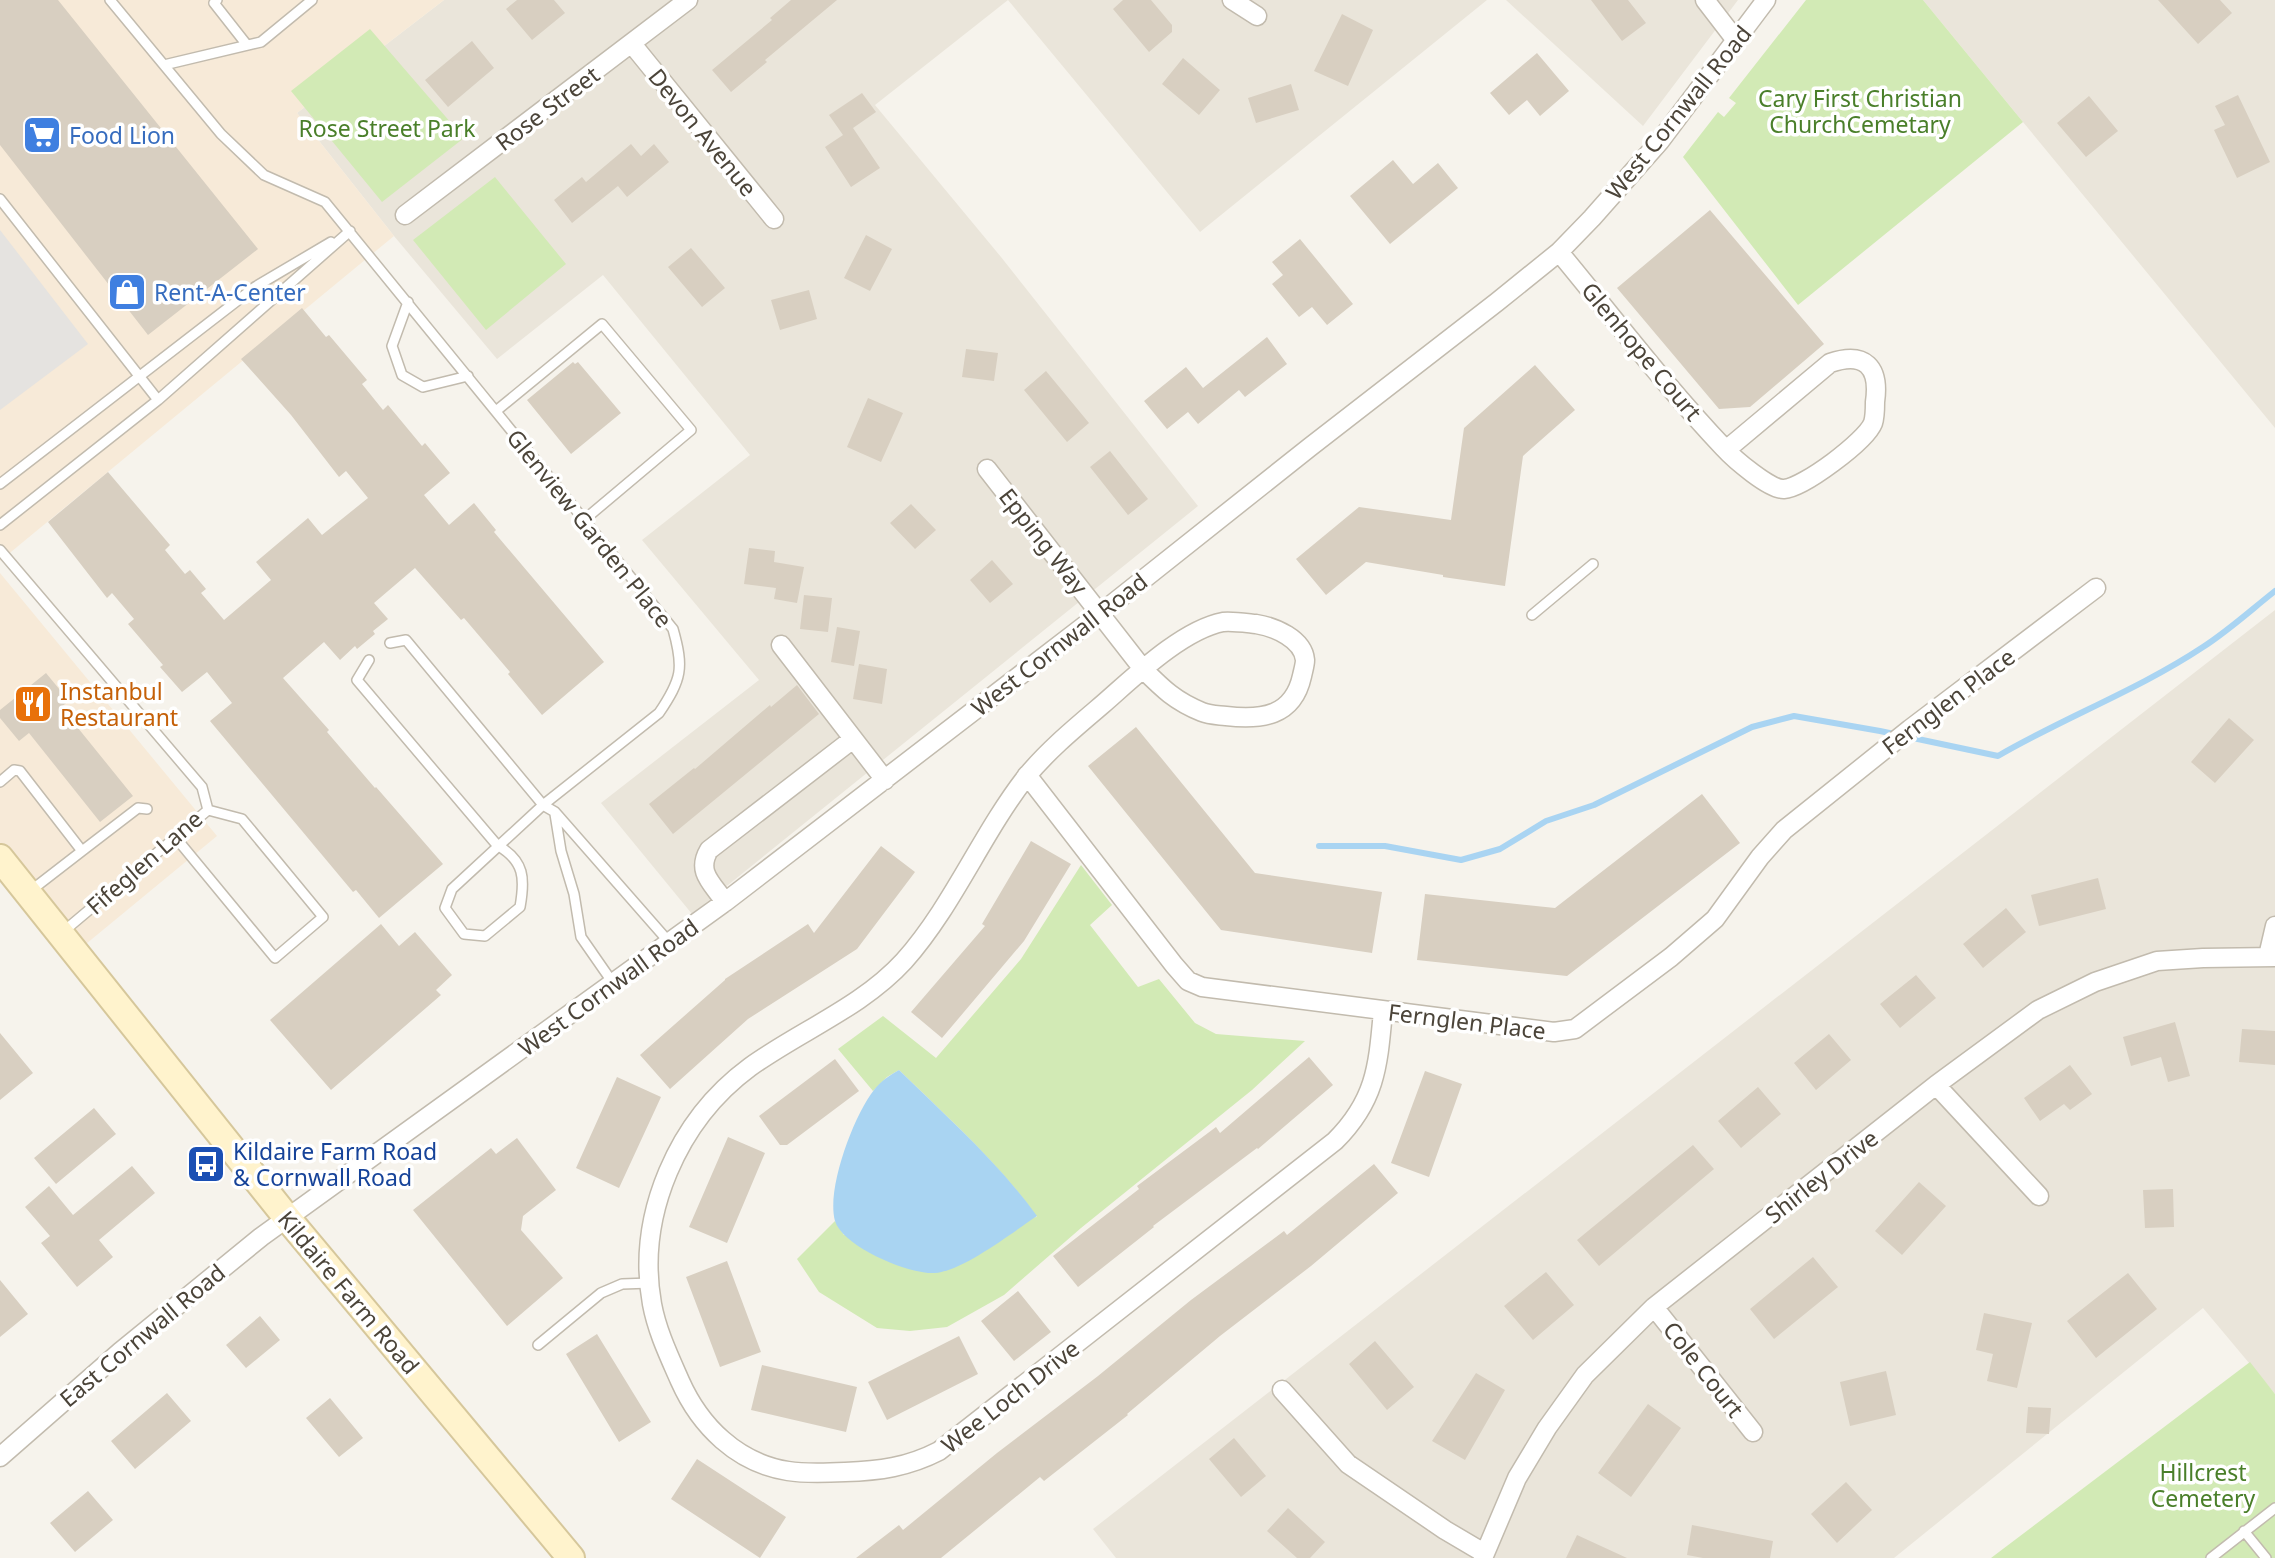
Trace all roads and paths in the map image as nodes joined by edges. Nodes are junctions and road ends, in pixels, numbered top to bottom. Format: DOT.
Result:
graph roads {
  1 [pos="110,0"];
  2 [pos="217,0"];
  3 [pos="312,0"];
  4 [pos="688,0"];
  5 [pos="1232,0"];
  6 [pos="1705,0"];
  7 [pos="1766,0"];
  8 [pos="1257,16"];
  9 [pos="1735,39"];
  10 [pos="632,44"];
  11 [pos="247,45"];
  12 [pos="164,65"];
  13 [pos="0,200"];
  14 [pos="405,215"];
  15 [pos="774,219"];
  16 [pos="350,231"];
  17 [pos="1559,252"];
  18 [pos="408,302"];
  19 [pos="139,376"];
  20 [pos="468,376"];
  21 [pos="158,401"];
  22 [pos="496,411"];
  23 [pos="1726,450"];
  24 [pos="987,469"];
  25 [pos="0,484"];
  26 [pos="584,520"];
  27 [pos="0,525"];
  28 [pos="0,550"];
  29 [pos="1593,564"];
  30 [pos="2096,588"];
  31 [pos="1101,613"];
  32 [pos="1532,615"];
  33 [pos="390,643"];
  34 [pos="781,645"];
  35 [pos="369,660"];
  36 [pos="1143,669"];
  37 [pos="853,738"];
  38 [pos="1027,775"];
  39 [pos="885,780"];
  40 [pos="0,782"];
  41 [pos="543,805"];
  42 [pos="143,808"];
  43 [pos="208,810"];
  44 [pos="555,812"];
  45 [pos="176,838"];
  46 [pos="497,845"];
  47 [pos="82,851"];
  48 [pos="0,859"];
  49 [pos="27,893"];
  50 [pos="725,902"];
  51 [pos="2275,926"];
  52 [pos="60,934"];
  53 [pos="669,942"];
  54 [pos="2272,957"];
  55 [pos="613,983"];
  56 [pos="1383,1012"];
  57 [pos="1936,1086"];
  58 [pos="2039,1196"];
  59 [pos="288,1219"];
  60 [pos="650,1283"];
  61 [pos="1654,1307"];
  62 [pos="538,1345"];
  63 [pos="1282,1390"];
  64 [pos="1753,1432"];
  65 [pos="0,1457"];
  66 [pos="2275,1508"];
  67 [pos="2244,1531"];
  68 [pos="1483,1555"];
  69 [pos="571,1558"];
  70 [pos="2211,1558"];
  71 [pos="2266,1558"];
  1 -- 12 [label="lane, Glenview Garden Place"];
  2 -- 11 [label="lane"];
  3 -- 11 [label="lane"];
  4 -- 10 [label="street, Rose Street"];
  5 -- 8 [label="street"];
  6 -- 9 [label="street"];
  7 -- 9 [label="street, West Cornwall Road"];
  9 -- 17 [label="street, West Cornwall Road"];
  10 -- 14 [label="street, Rose Street"];
  10 -- 15 [label="street, Devon Avenue"];
  11 -- 12 [label="lane"];
  12 -- 16 [label="lane, Glenview Garden Place"];
  13 -- 19 [label="lane"];
  16 -- 18 [label="lane, Glenview Garden Place"];
  16 -- 19 [label="lane"];
  16 -- 21 [label="lane"];
  17 -- 23 [label="street, Glenhope Court"];
  17 -- 31 [label="street, West Cornwall Road"];
  18 -- 20 [label="lane, Glenview Garden Place"];
  18 -- 20 [label="lane"];
  19 -- 21 [label="lane"];
  19 -- 25 [label="lane"];
  20 -- 22 [label="lane, Glenview Garden Place"];
  21 -- 27 [label="lane"];
  22 -- 26 [label="lane, Glenview Garden Place"];
  22 -- 26 [label="lane"];
  23 -- 23 [label="street, Glenhope Court"];
  24 -- 31 [label="street, Epping Way"];
  26 -- 41 [label="lane, Glenview Garden Place"];
  28 -- 43 [label="lane, Fifeglen Lane"];
  29 -- 32 [label="lane"];
  30 -- 56 [label="street, Fernglen Place"];
  31 -- 36 [label="street, Epping Way"];
  31 -- 39 [label="street, West Cornwall Road"];
  33 -- 41 [label="lane"];
  34 -- 37 [label="street"];
  35 -- 46 [label="lane"];
  36 -- 36 [label="street, Wee Loch Drive"];
  36 -- 38 [label="street, Wee Loch Drive"];
  37 -- 39 [label="street"];
  37 -- 50 [label="street"];
  38 -- 56 [label="street, Fernglen Place"];
  38 -- 60 [label="street, Wee Loch Drive"];
  39 -- 50 [label="street, West Cornwall Road"];
  40 -- 47 [label="lane"];
  41 -- 44 [label="lane"];
  41 -- 46 [label="lane, Glenview Garden Place"];
  42 -- 47 [label="lane"];
  43 -- 45 [label="lane, Fifeglen Lane"];
  43 -- 45 [label="lane"];
  44 -- 53 [label="lane"];
  44 -- 55 [label="lane"];
  45 -- 52 [label="lane, Fifeglen Lane"];
  46 -- 46 [label="lane"];
  47 -- 49 [label="lane"];
  48 -- 49 [label="main road, Kildaire Farm Road"];
  49 -- 52 [label="main road, Kildaire Farm Road"];
  50 -- 53 [label="street, West Cornwall Road"];
  51 -- 54 [label="street"];
  52 -- 59 [label="main road, Kildaire Farm Road"];
  53 -- 55 [label="street, West Cornwall Road"];
  54 -- 57 [label="street, Shirley Drive"];
  55 -- 59 [label="street, West Cornwall Road"];
  56 -- 60 [label="street, Wee Loch Drive"];
  57 -- 58 [label="street"];
  57 -- 61 [label="street, Shirley Drive"];
  59 -- 65 [label="street, East Cornwall Road"];
  59 -- 69 [label="main road, Kildaire Farm Road"];
  60 -- 62 [label="lane"];
  61 -- 64 [label="street, Cole Court"];
  61 -- 68 [label="street, Shirley Drive"];
  63 -- 68 [label="street"];
  66 -- 67 [label="lane"];
  67 -- 70 [label="lane"];
  67 -- 71 [label="lane"];
}
